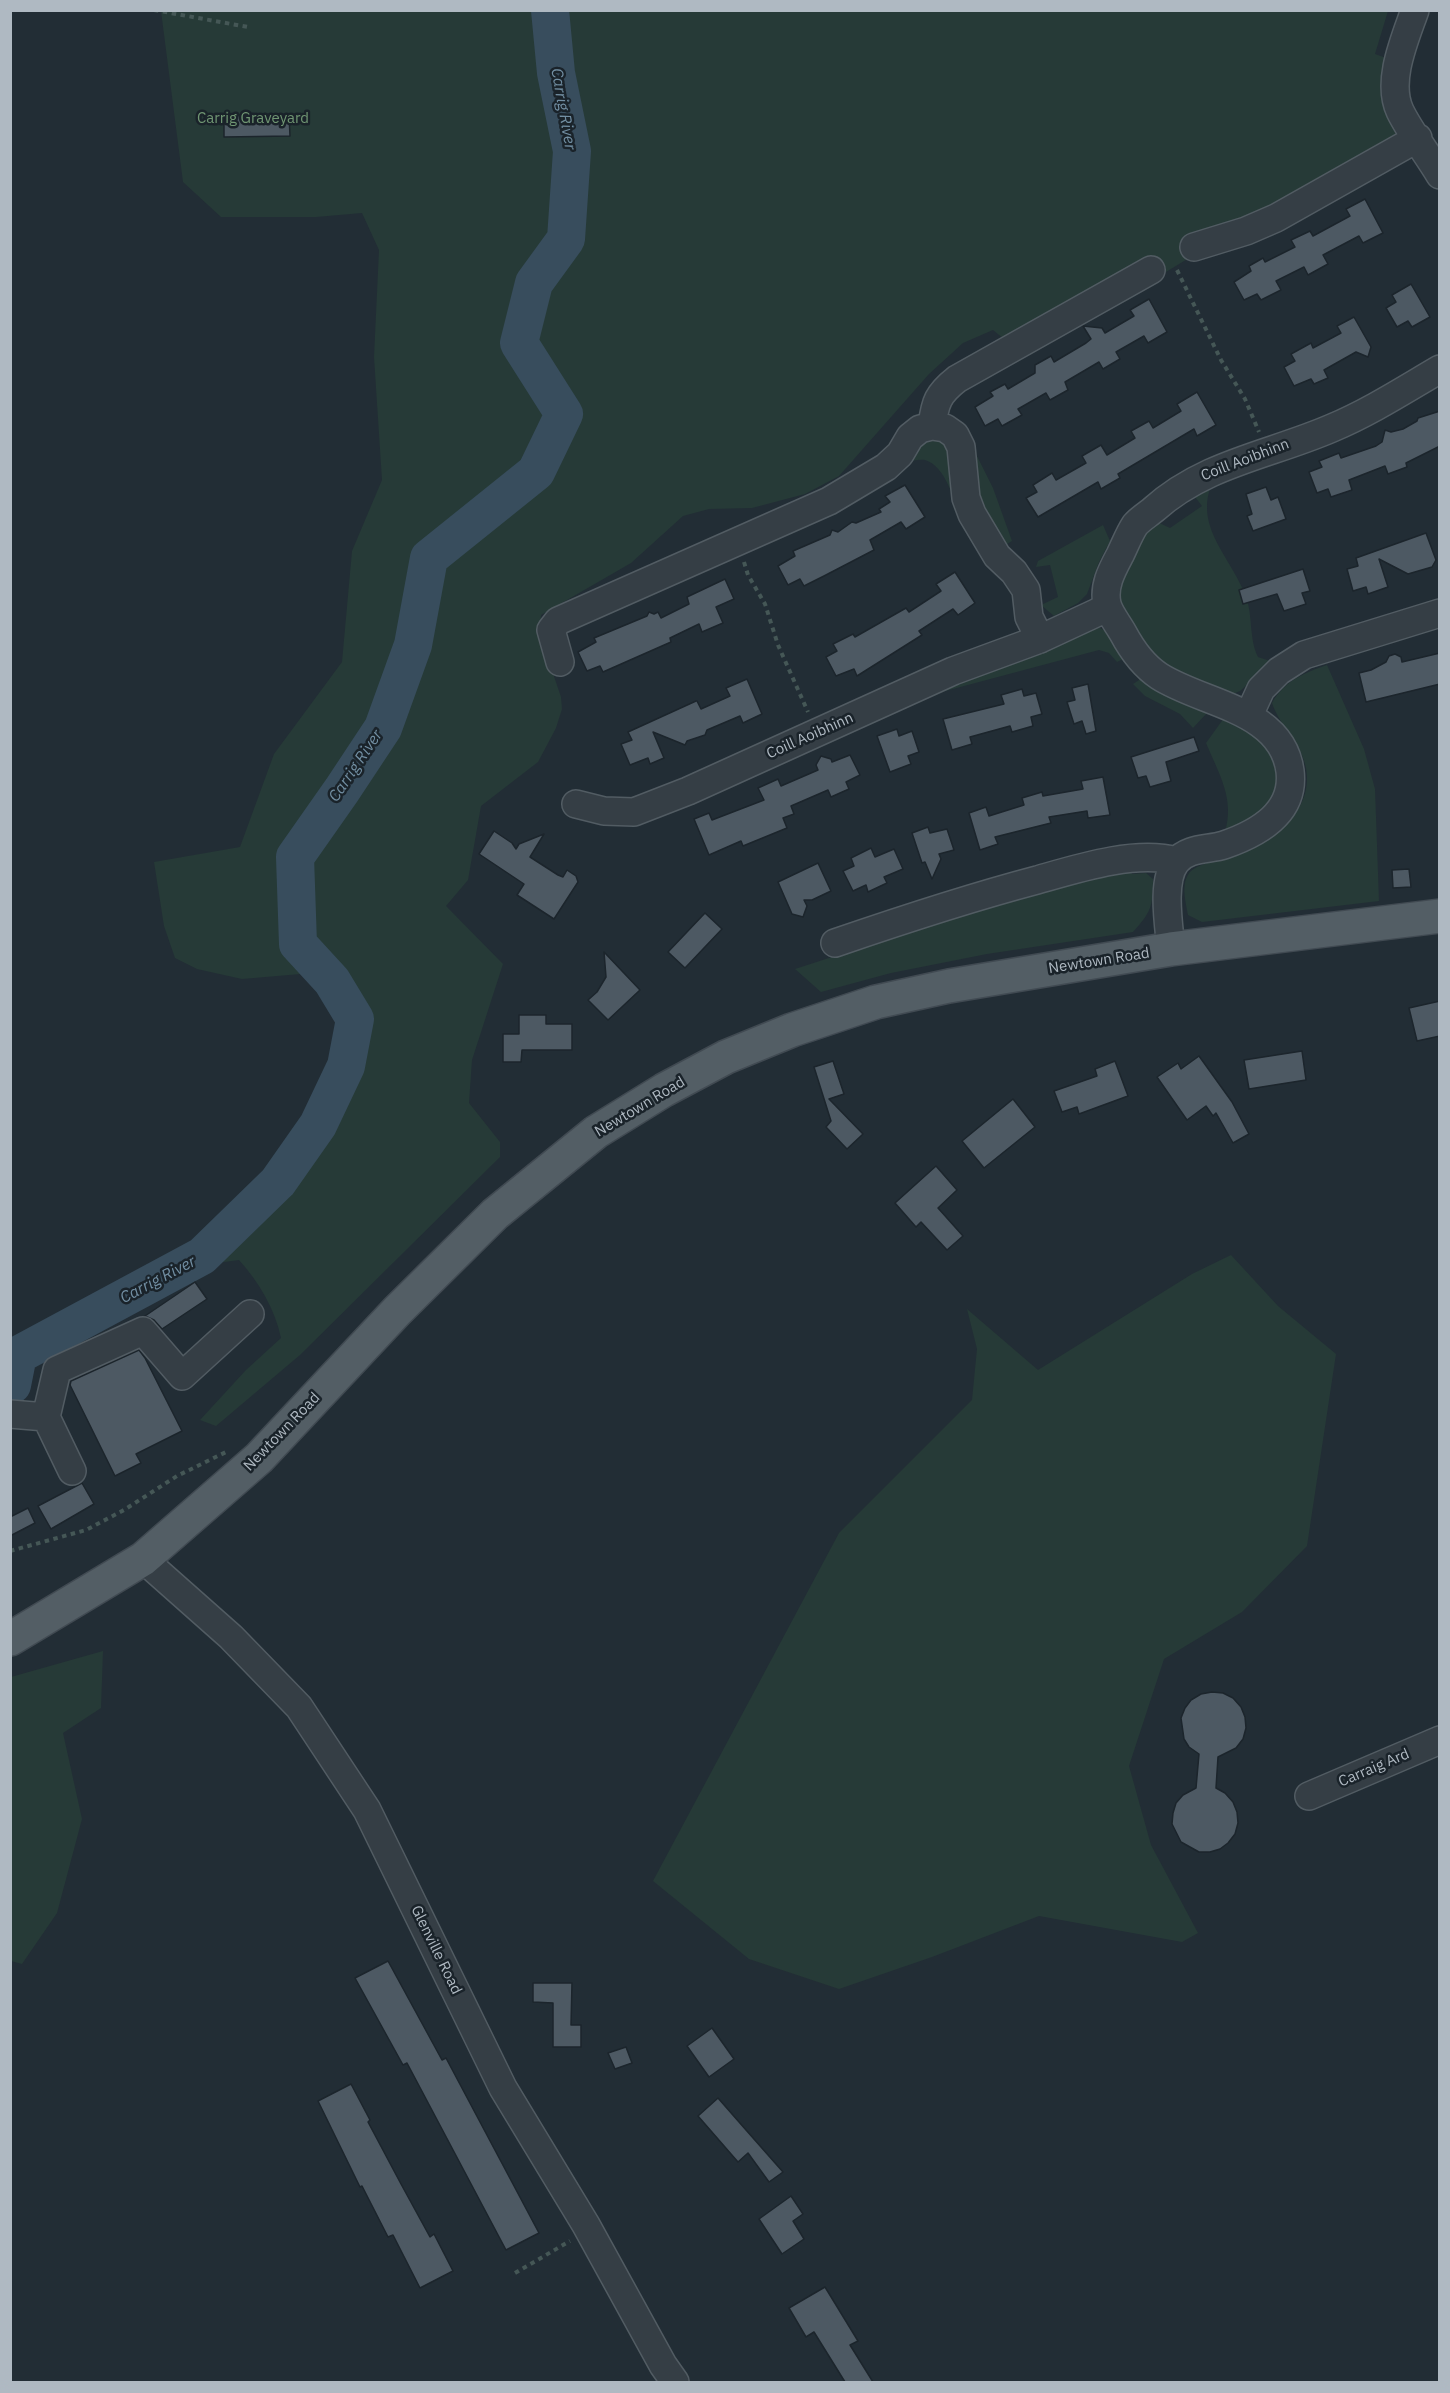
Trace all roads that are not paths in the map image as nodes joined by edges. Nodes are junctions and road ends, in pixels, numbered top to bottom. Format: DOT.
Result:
graph roads {
  1 [pos="1415,10"];
  2 [pos="1418,138"];
  3 [pos="1440,175"];
  4 [pos="1194,247"];
  5 [pos="1164,270"];
  6 [pos="1440,369"];
  7 [pos="932,426"];
  8 [pos="1107,606"];
  9 [pos="1440,613"];
  10 [pos="1040,639"];
  11 [pos="560,662"];
  12 [pos="1249,715"];
  13 [pos="576,804"];
  14 [pos="1177,861"];
  15 [pos="1440,916"];
  16 [pos="835,943"];
  17 [pos="1171,950"];
  18 [pos="250,1314"];
  19 [pos="10,1414"];
  20 [pos="46,1417"];
  21 [pos="72,1471"];
  22 [pos="143,1559"];
  23 [pos="10,1639"];
  24 [pos="1440,1740"];
  25 [pos="1309,1796"];
  26 [pos="675,2382"];
  1 -- 2 [label="street"];
  2 -- 3 [label="street"];
  2 -- 4 [label="street"];
  5 -- 7 [label="street"];
  6 -- 8 [label="street, Coill Aoibhinn"];
  7 -- 10 [label="street"];
  7 -- 11 [label="street"];
  8 -- 10 [label="street, Coill Aoibhinn"];
  8 -- 12 [label="street"];
  9 -- 12 [label="street"];
  10 -- 13 [label="street, Coill Aoibhinn"];
  12 -- 14 [label="street"];
  14 -- 16 [label="street"];
  14 -- 17 [label="street"];
  15 -- 17 [label="main road, Newtown Road"];
  17 -- 22 [label="main road, Newtown Road"];
  18 -- 20 [label="street"];
  19 -- 20 [label="street"];
  20 -- 21 [label="street"];
  22 -- 23 [label="main road, Newtown Road"];
  22 -- 26 [label="street, Glenville Road"];
  24 -- 25 [label="street, Carraig Ard"];
}
